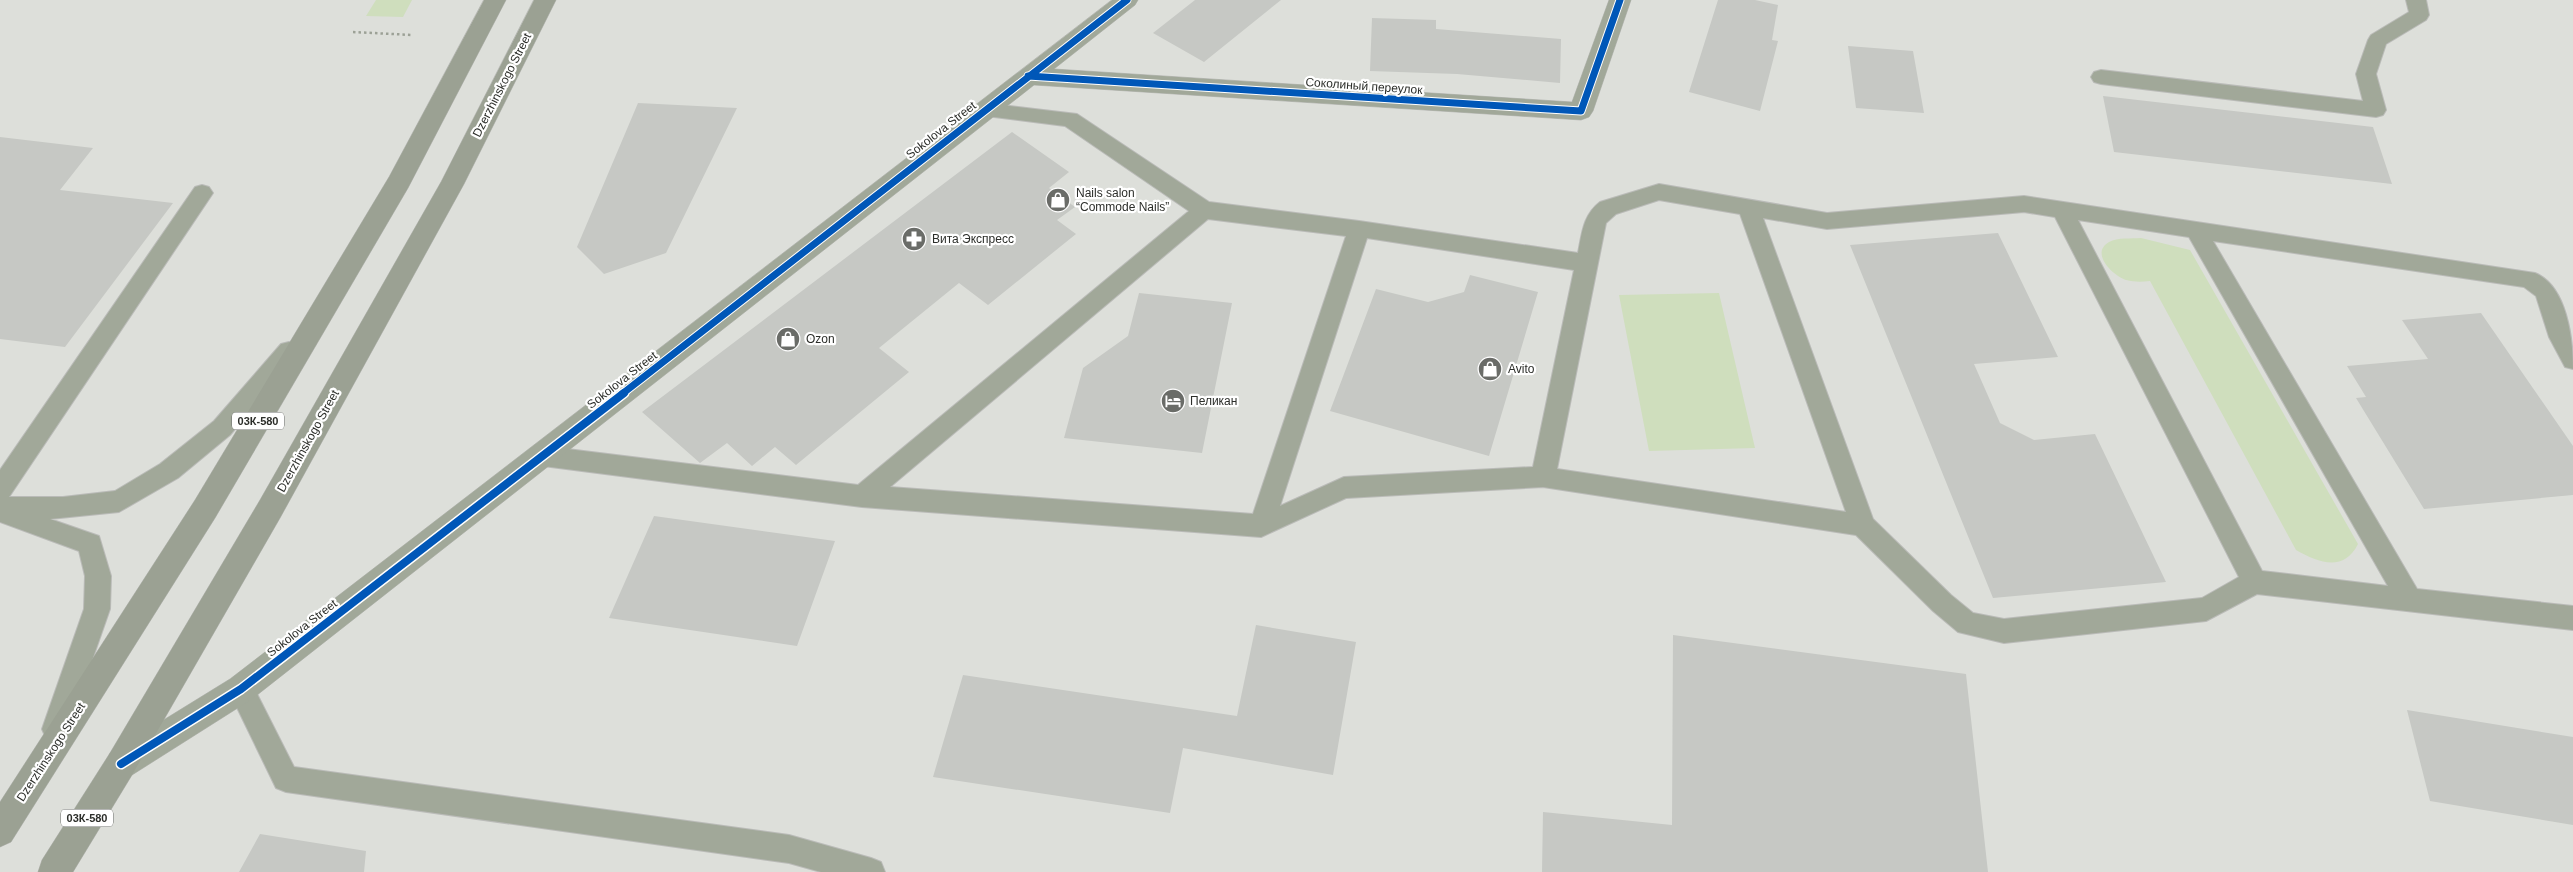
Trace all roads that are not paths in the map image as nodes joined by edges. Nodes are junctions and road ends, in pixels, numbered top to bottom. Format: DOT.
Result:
graph roads {
  1 [pos="495,0"];
  2 [pos="545,0"];
  3 [pos="1127,0"];
  4 [pos="1620,0"];
  5 [pos="2416,0"];
  6 [pos="1028,76"];
  7 [pos="2101,77"];
  8 [pos="985,110"];
  9 [pos="202,193"];
  10 [pos="1748,206"];
  11 [pos="1204,210"];
  12 [pos="2062,210"];
  13 [pos="1359,229"];
  14 [pos="2196,230"];
  15 [pos="1587,263"];
  16 [pos="330,301"];
  17 [pos="2573,360"];
  18 [pos="543,456"];
  19 [pos="1543,477"];
  20 [pos="0,490"];
  21 [pos="862,496"];
  22 [pos="0,508"];
  23 [pos="0,512"];
  24 [pos="1863,525"];
  25 [pos="1261,526"];
  26 [pos="2254,582"];
  27 [pos="2410,600"];
  28 [pos="2573,618"];
  29 [pos="241,689"];
  30 [pos="121,764"];
  31 [pos="40,770"];
  32 [pos="0,831"];
  33 [pos="54,872"];
  34 [pos="871,872"];
  1 -- 16 [label="main road, Dzerzhinskogo Street / 03К-580"];
  2 -- 30 [label="main road, Dzerzhinskogo Street / 03К-580"];
  3 -- 6 [label="street, Sokolova Street"];
  4 -- 6 [label="street, Соколиный переулок"];
  5 -- 7 [label="lane"];
  6 -- 8 [label="street, Sokolova Street"];
  8 -- 11 [label="lane"];
  8 -- 18 [label="street, Sokolova Street"];
  9 -- 20 [label="lane"];
  10 -- 12 [label="lane"];
  10 -- 15 [label="lane"];
  10 -- 24 [label="lane"];
  11 -- 13 [label="lane"];
  11 -- 21 [label="lane"];
  12 -- 14 [label="lane"];
  12 -- 26 [label="lane"];
  13 -- 15 [label="lane"];
  13 -- 25 [label="lane"];
  14 -- 17 [label="lane"];
  14 -- 27 [label="lane"];
  15 -- 19 [label="lane"];
  16 -- 22 [label="lane"];
  16 -- 31 [label="main road, Dzerzhinskogo Street / 03К-580"];
  18 -- 21 [label="lane"];
  18 -- 29 [label="street, Sokolova Street"];
  19 -- 24 [label="lane"];
  19 -- 25 [label="lane"];
  21 -- 25 [label="lane"];
  23 -- 31 [label="lane"];
  24 -- 26 [label="lane"];
  26 -- 27 [label="lane"];
  27 -- 28 [label="lane"];
  29 -- 30 [label="street, Sokolova Street"];
  29 -- 34 [label="lane"];
  30 -- 33 [label="main road, Dzerzhinskogo Street / 03К-580"];
  31 -- 32 [label="main road, Dzerzhinskogo Street / 03К-580"];
}
